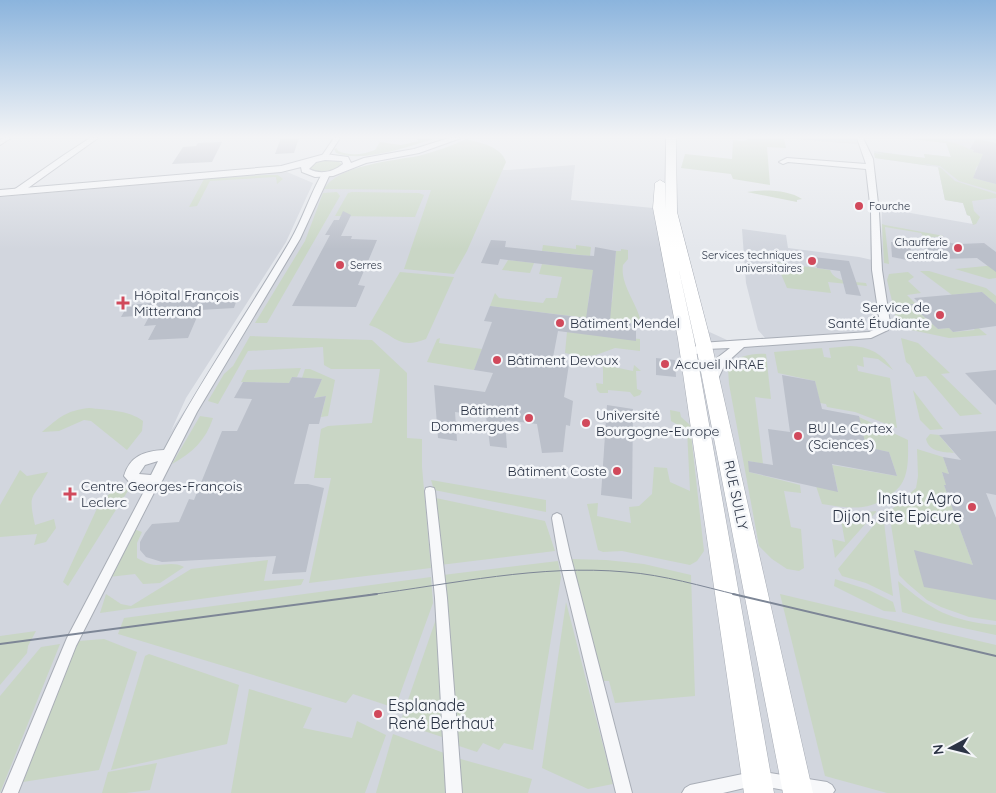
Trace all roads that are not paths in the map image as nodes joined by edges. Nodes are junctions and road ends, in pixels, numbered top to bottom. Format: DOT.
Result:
graph roads {
  1 [pos="40,175"];
  2 [pos="209,175"];
  3 [pos="325,175"];
  4 [pos="661,175"];
  5 [pos="671,175"];
  6 [pos="871,175"];
  7 [pos="18,191"];
  8 [pos="0,193"];
  9 [pos="698,343"];
  10 [pos="737,344"];
  11 [pos="712,380"];
  12 [pos="169,455"];
  13 [pos="155,481"];
  14 [pos="430,492"];
  15 [pos="557,518"];
  16 [pos="758,785"];
  17 [pos="797,788"];
  18 [pos="827,790"];
  19 [pos="10,793"];
  20 [pos="454,793"];
  21 [pos="624,793"];
  22 [pos="690,793"];
  1 -- 7 [label="street"];
  2 -- 7 [label="street"];
  3 -- 12 [label="street"];
  4 -- 9 [label="main road, RUE SULLY"];
  5 -- 9 [label="main road, RUE SULLY"];
  6 -- 10 [label="street"];
  7 -- 8 [label="street"];
  9 -- 10 [label="street"];
  9 -- 10 [label="street"];
  9 -- 11 [label="main road, RUE SULLY"];
  9 -- 16 [label="main road, RUE SULLY"];
  10 -- 11 [label="street"];
  11 -- 17 [label="main road, RUE SULLY"];
  12 -- 13 [label="street"];
  12 -- 13 [label="street"];
  13 -- 19 [label="street"];
  14 -- 20 [label="street"];
  15 -- 21 [label="street"];
  16 -- 17 [label="street"];
  16 -- 22 [label="street"];
  17 -- 18 [label="street"];
}
